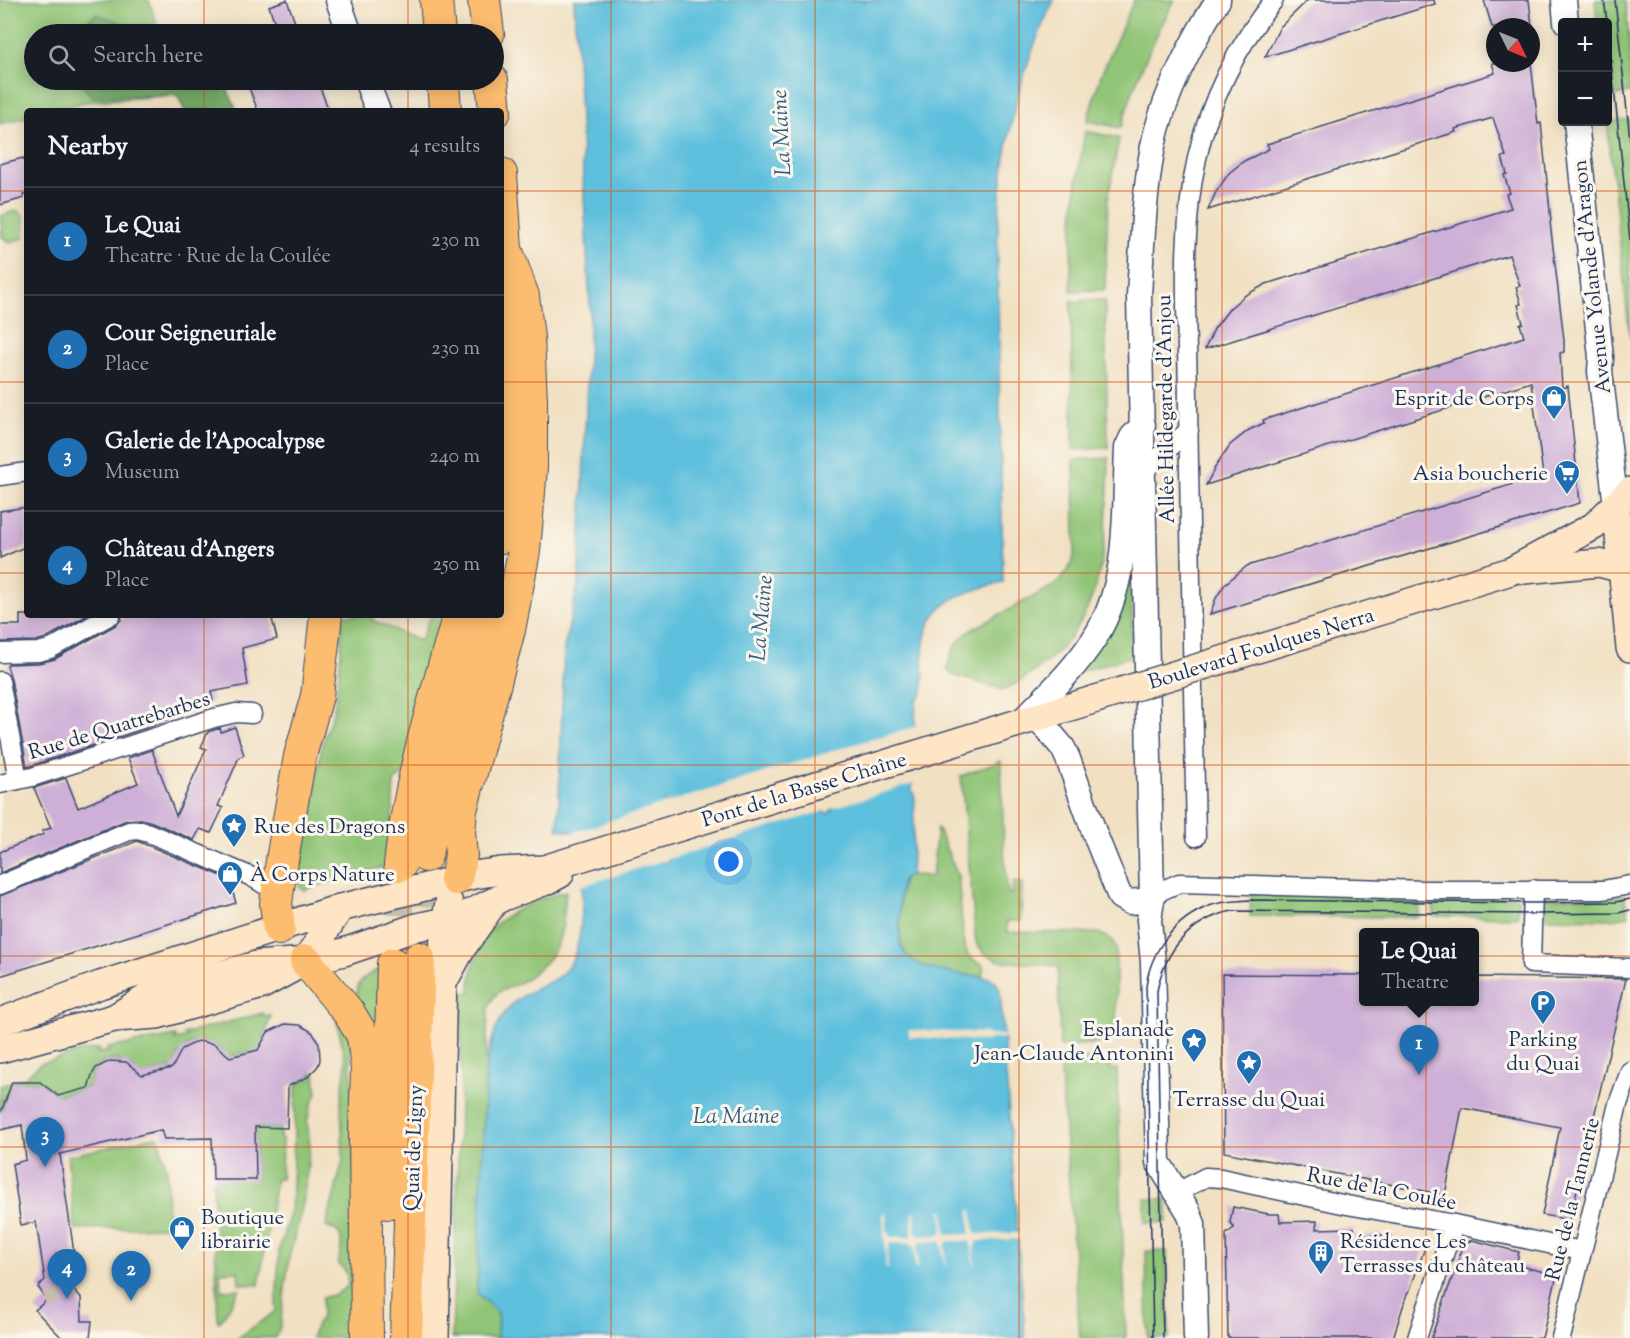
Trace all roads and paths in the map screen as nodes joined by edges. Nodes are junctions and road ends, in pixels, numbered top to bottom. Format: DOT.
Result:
graph roads {
  1 [pos="338,0"];
  2 [pos="436,0"];
  3 [pos="484,0"];
  4 [pos="1218,0"];
  5 [pos="1274,0"];
  6 [pos="1564,0"];
  7 [pos="1566,18"];
  8 [pos="346,24"];
  9 [pos="438,24"];
  10 [pos="487,24"];
  11 [pos="370,90"];
  12 [pos="443,90"];
  13 [pos="493,90"];
  14 [pos="377,108"];
  15 [pos="445,108"];
  16 [pos="495,108"];
  17 [pos="1576,126"];
  18 [pos="504,219"];
  19 [pos="506,249"];
  20 [pos="1143,425"];
  21 [pos="1189,430"];
  22 [pos="1144,471"];
  23 [pos="24,472"];
  24 [pos="0,476"];
  25 [pos="504,498"];
  26 [pos="1623,498"];
  27 [pos="1511,571"];
  28 [pos="1627,571"];
  29 [pos="106,618"];
  30 [pos="326,618"];
  31 [pos="458,618"];
  32 [pos="486,618"];
  33 [pos="1630,648"];
  34 [pos="0,653"];
  35 [pos="0,681"];
  36 [pos="252,714"];
  37 [pos="1024,721"];
  38 [pos="18,780"];
  39 [pos="0,784"];
  40 [pos="1196,837"];
  41 [pos="597,853"];
  42 [pos="465,877"];
  43 [pos="0,885"];
  44 [pos="1630,885"];
  45 [pos="278,889"];
  46 [pos="1533,890"];
  47 [pos="1152,900"];
  48 [pos="340,909"];
  49 [pos="445,921"];
  50 [pos="473,923"];
  51 [pos="279,929"];
  52 [pos="306,961"];
  53 [pos="1630,968"];
  54 [pos="444,982"];
  55 [pos="0,1022"];
  56 [pos="0,1049"];
  57 [pos="1629,1076"];
  58 [pos="1176,1193"];
  59 [pos="1454,1224"];
  60 [pos="1582,1251"];
  61 [pos="367,1338"];
  62 [pos="381,1338"];
  63 [pos="406,1338"];
  64 [pos="435,1338"];
  65 [pos="1196,1338"];
  66 [pos="1417,1338"];
  67 [pos="1561,1338"];
  1 -- 8 [label="street"];
  2 -- 9 [label="highway"];
  3 -- 10 [label="highway"];
  4 -- 20 [label="street"];
  5 -- 21 [label="street, Allée Hildegarde d'Anjou"];
  6 -- 7 [label="street"];
  11 -- 14 [label="street"];
  12 -- 15 [label="highway"];
  13 -- 16 [label="highway"];
  17 -- 26 [label="street, Avenue Yolande d’Aragon"];
  18 -- 19 [label="highway"];
  19 -- 25 [label="highway"];
  19 -- 42 [label="highway"];
  20 -- 22 [label="street"];
  20 -- 37 [label="street"];
  21 -- 22 [label="street"];
  21 -- 40 [label="street, Allée Hildegarde d'Anjou"];
  22 -- 47 [label="street"];
  23 -- 24 [label="street"];
  26 -- 27 [label="main road, Boulevard Foulques Nerra"];
  26 -- 28 [label="main road, Avenue Yolande d’Aragon"];
  27 -- 28 [label="main road, Boulevard Foulques Nerra"];
  27 -- 37 [label="main road, Boulevard Foulques Nerra, bridge"];
  28 -- 33 [label="main road, Avenue Yolande d’Aragon"];
  29 -- 34 [label="street"];
  30 -- 45 [label="highway"];
  31 -- 32 [label="highway"];
  35 -- 38 [label="street"];
  36 -- 38 [label="street, Rue de Quatrebarbes"];
  37 -- 41 [label="main road, Pont de la Basse Chaîne"];
  37 -- 47 [label="street"];
  38 -- 39 [label="street, Rue de Quatrebarbes"];
  41 -- 42 [label="main road, Pont de la Basse Chaîne"];
  41 -- 50 [label="main road, Pont de la Basse Chaîne"];
  42 -- 48 [label="main road, Pont de la Basse Chaîne"];
  42 -- 49 [label="main road"];
  43 -- 45 [label="street"];
  44 -- 46 [label="street"];
  45 -- 51 [label="highway"];
  46 -- 47 [label="street"];
  46 -- 53 [label="street"];
  47 -- 58 [label="street"];
  48 -- 51 [label="main road, Pont de la Basse Chaîne"];
  48 -- 52 [label="main road"];
  49 -- 50 [label="main road"];
  49 -- 52 [label="main road"];
  49 -- 54 [label="main road"];
  50 -- 54 [label="main road"];
  51 -- 52 [label="main road"];
  51 -- 55 [label="main road, Pont de la Basse Chaîne"];
  52 -- 56 [label="main road"];
  52 -- 61 [label="highway"];
  54 -- 64 [label="main road"];
  57 -- 60 [label="street, Rue de la Tannerie"];
  58 -- 59 [label="street, Rue de la Coulée"];
  58 -- 65 [label="street"];
  59 -- 60 [label="street, Rue de la Coulée"];
  59 -- 66 [label="street"];
  60 -- 67 [label="street, Rue de la Tannerie"];
  62 -- 63 [label="highway, Quai de Ligny"];
}
